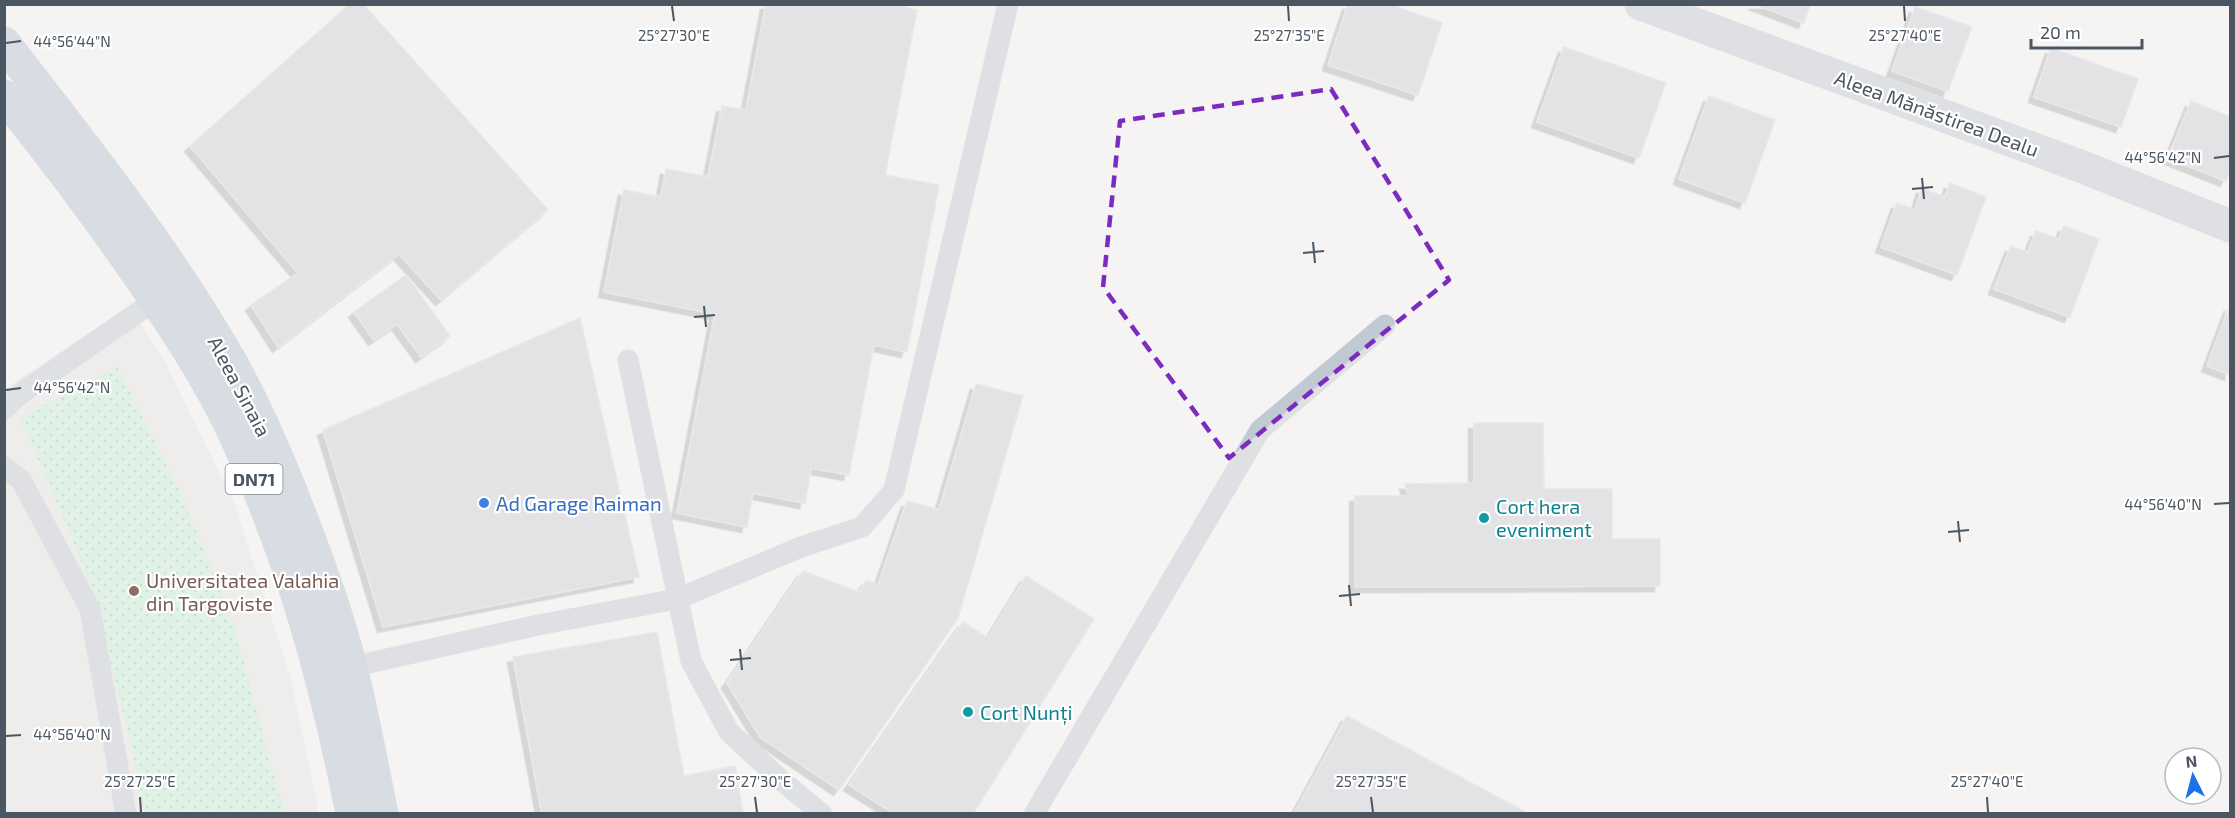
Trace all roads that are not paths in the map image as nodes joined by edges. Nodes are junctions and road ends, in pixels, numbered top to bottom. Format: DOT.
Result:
graph roads {
  1 [pos="1008,4"];
  2 [pos="1641,4"];
  3 [pos="4,43"];
  4 [pos="4,96"];
  5 [pos="2230,226"];
  6 [pos="156,300"];
  7 [pos="1385,325"];
  8 [pos="628,360"];
  9 [pos="4,409"];
  10 [pos="4,466"];
  11 [pos="677,599"];
  12 [pos="351,667"];
  13 [pos="126,813"];
  14 [pos="352,813"];
  15 [pos="382,813"];
  16 [pos="822,813"];
  17 [pos="1034,813"];
  1 -- 11 [label="lane"];
  2 -- 5 [label="street, Aleea Mănăstirea Dealu"];
  3 -- 12 [label="main road, Aleea Sinaia"];
  4 -- 6 [label="main road, Aleea Sinaia / DN71"];
  6 -- 9 [label="lane"];
  6 -- 14 [label="main road, Aleea Sinaia / DN71"];
  7 -- 17 [label="lane"];
  8 -- 11 [label="lane"];
  10 -- 13 [label="lane"];
  11 -- 12 [label="lane"];
  11 -- 16 [label="lane"];
  12 -- 15 [label="main road, Aleea Sinaia"];
}
